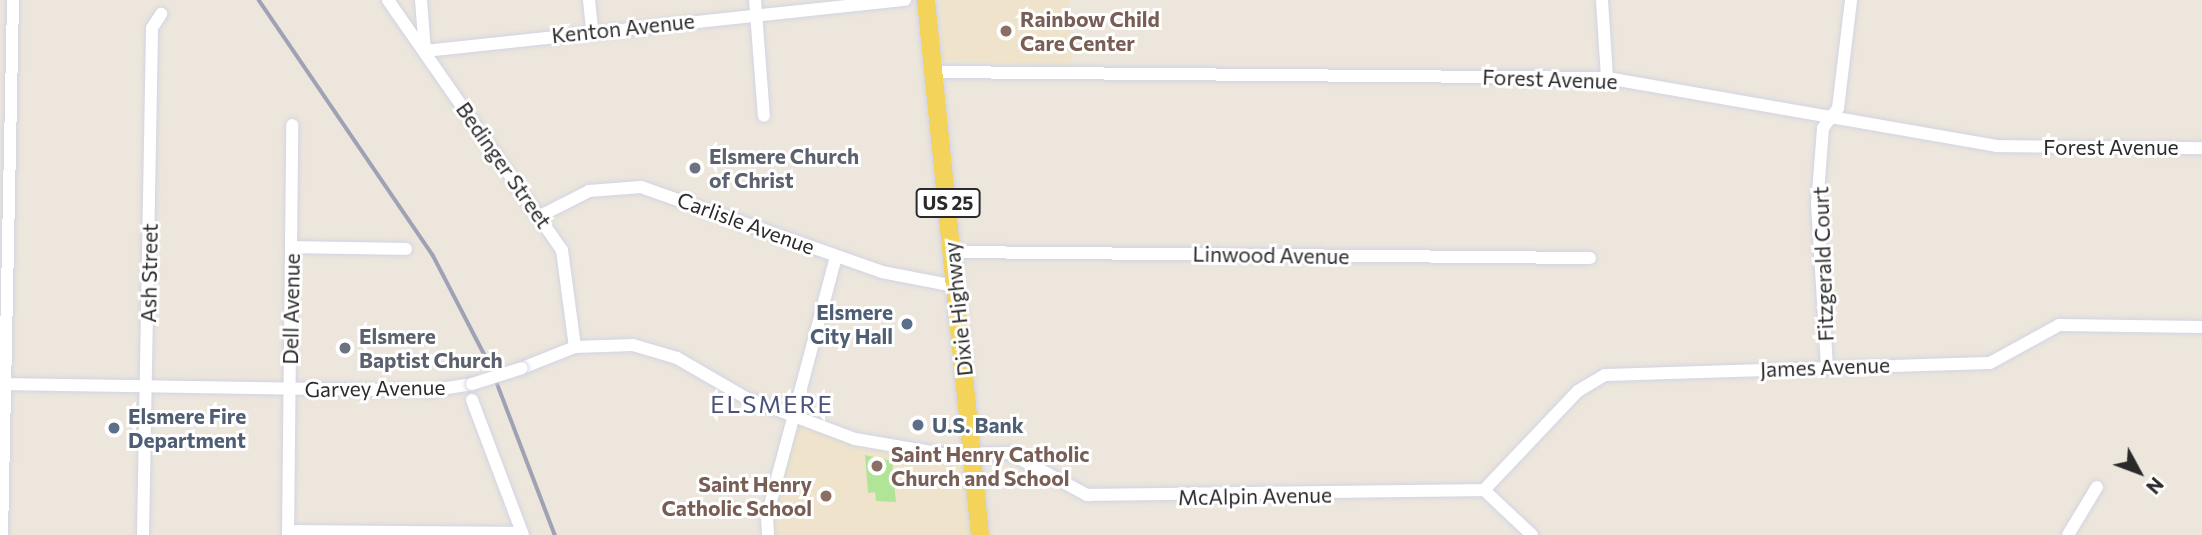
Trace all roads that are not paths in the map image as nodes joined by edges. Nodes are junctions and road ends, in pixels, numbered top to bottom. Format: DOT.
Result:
graph roads {
  1 [pos="13,0"];
  2 [pos="388,0"];
  3 [pos="421,0"];
  4 [pos="589,0"];
  5 [pos="755,0"];
  6 [pos="905,0"];
  7 [pos="926,0"];
  8 [pos="1602,0"];
  9 [pos="1852,0"];
  10 [pos="161,13"];
  11 [pos="757,15"];
  12 [pos="592,31"];
  13 [pos="425,51"];
  14 [pos="934,72"];
  15 [pos="1607,78"];
  16 [pos="764,116"];
  17 [pos="1832,116"];
  18 [pos="292,125"];
  19 [pos="2202,148"];
  20 [pos="540,216"];
  21 [pos="292,247"];
  22 [pos="406,249"];
  23 [pos="952,252"];
  24 [pos="836,256"];
  25 [pos="1590,258"];
  26 [pos="955,286"];
  27 [pos="2202,327"];
  28 [pos="575,347"];
  29 [pos="1827,367"];
  30 [pos="2,384"];
  31 [pos="147,386"];
  32 [pos="290,389"];
  33 [pos="472,400"];
  34 [pos="794,414"];
  35 [pos="972,454"];
  36 [pos="2097,487"];
  37 [pos="1484,491"];
  38 [pos="288,533"];
  39 [pos="523,534"];
  40 [pos="2,535"];
  41 [pos="143,535"];
  42 [pos="768,535"];
  43 [pos="980,535"];
  44 [pos="1532,535"];
  45 [pos="2068,535"];
  1 -- 30 [label="street"];
  2 -- 13 [label="street, Bedinger Street"];
  3 -- 13 [label="street"];
  4 -- 12 [label="street"];
  5 -- 11 [label="street"];
  6 -- 11 [label="street, Kenton Avenue"];
  7 -- 14 [label="main road, Dixie Highway / US 25"];
  8 -- 15 [label="street"];
  9 -- 17 [label="street, Fitzgerald Court"];
  10 -- 31 [label="street, Ash Street"];
  11 -- 12 [label="street, Kenton Avenue"];
  11 -- 16 [label="street"];
  12 -- 13 [label="street, Kenton Avenue"];
  13 -- 20 [label="street, Bedinger Street"];
  14 -- 15 [label="street, Forest Avenue"];
  14 -- 23 [label="main road, Dixie Highway / US 25"];
  15 -- 17 [label="street, Forest Avenue"];
  17 -- 19 [label="street, Forest Avenue"];
  17 -- 29 [label="street, Fitzgerald Court"];
  18 -- 21 [label="street, Dell Avenue"];
  20 -- 24 [label="street, Carlisle Avenue"];
  20 -- 28 [label="street, Bedinger Street"];
  21 -- 22 [label="street"];
  21 -- 32 [label="street, Dell Avenue"];
  23 -- 25 [label="street, Linwood Avenue"];
  23 -- 26 [label="main road, Dixie Highway / US 25"];
  24 -- 26 [label="street, Carlisle Avenue"];
  24 -- 34 [label="street"];
  26 -- 35 [label="main road, Dixie Highway / US 25"];
  27 -- 29 [label="street, James Avenue"];
  28 -- 32 [label="street, Garvey Avenue, bridge"];
  28 -- 34 [label="street, Garvey Avenue"];
  29 -- 37 [label="street, James Avenue"];
  30 -- 31 [label="street, Garvey Avenue"];
  30 -- 40 [label="street"];
  31 -- 32 [label="street, Garvey Avenue"];
  31 -- 41 [label="street, Ash Street"];
  32 -- 38 [label="street, Dell Avenue"];
  33 -- 39 [label="street"];
  34 -- 35 [label="street, Garvey Avenue"];
  34 -- 42 [label="street"];
  35 -- 37 [label="street, McAlpin Avenue"];
  35 -- 43 [label="main road, Dixie Highway / US 25"];
  36 -- 45 [label="street"];
  37 -- 44 [label="street"];
  38 -- 39 [label="street"];
}
